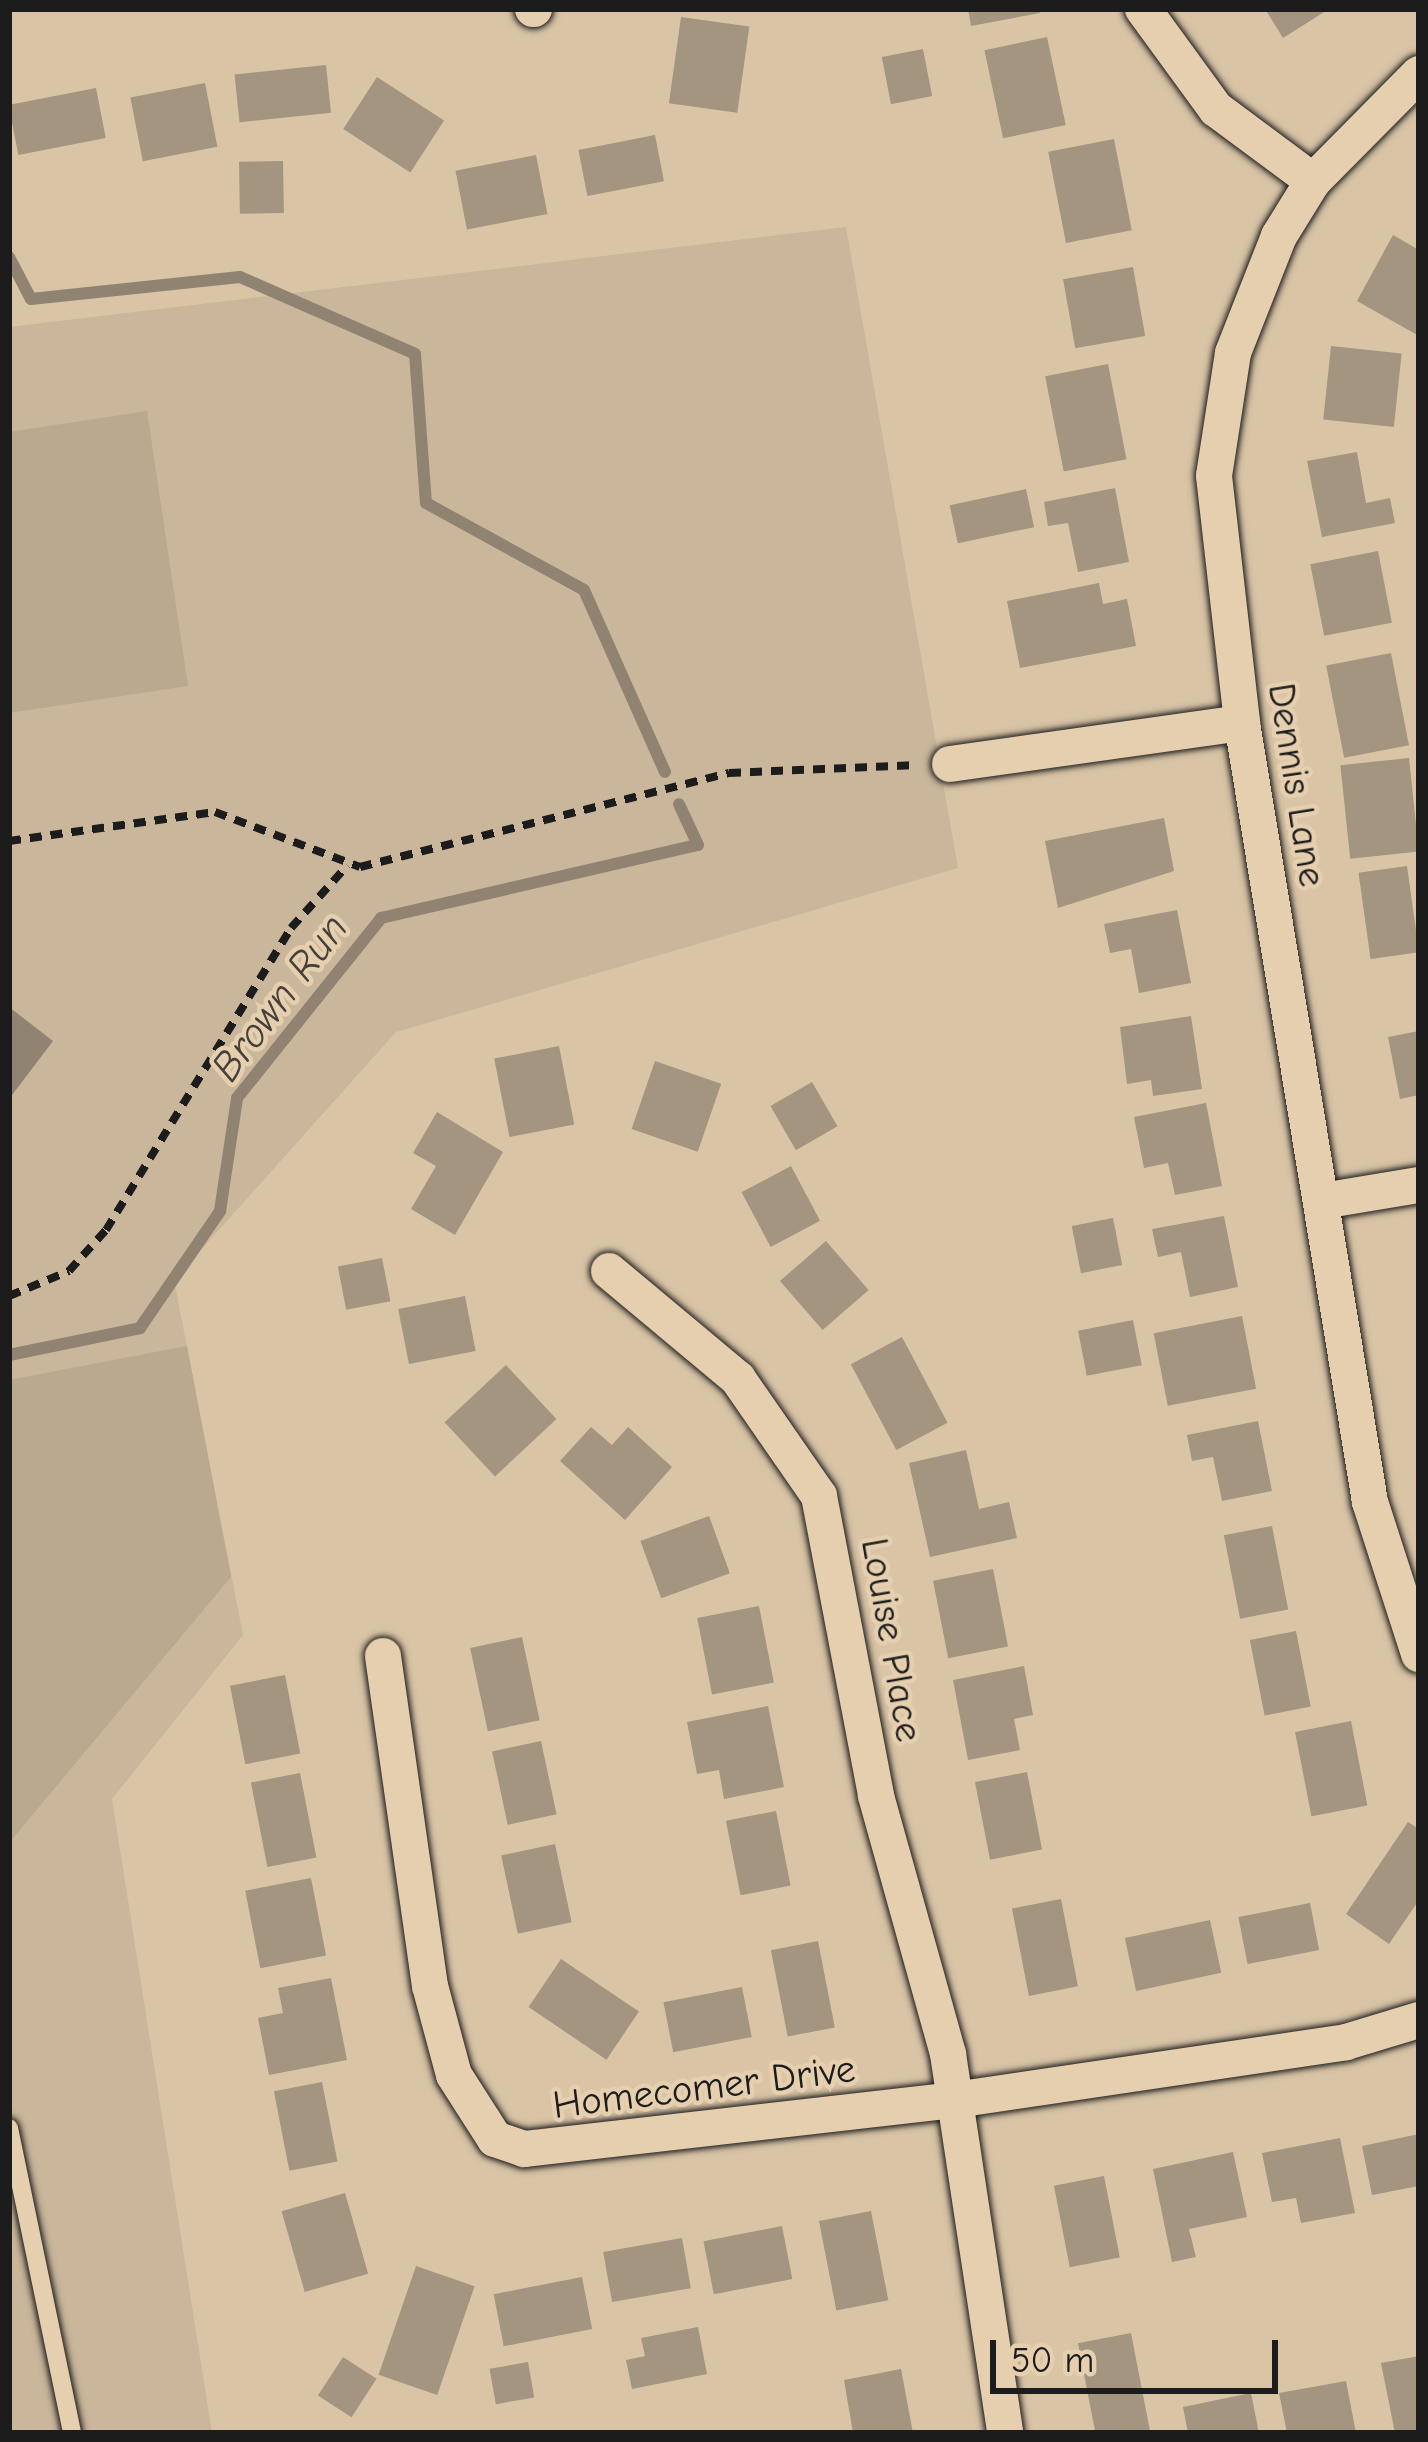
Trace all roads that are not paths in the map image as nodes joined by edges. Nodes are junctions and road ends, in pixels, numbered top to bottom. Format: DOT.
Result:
graph roads {
  1 [pos="1143,9"];
  2 [pos="1419,74"];
  3 [pos="1313,181"];
  4 [pos="1242,723"];
  5 [pos="950,764"];
  6 [pos="1419,1185"];
  7 [pos="1322,1201"];
  8 [pos="609,1271"];
  9 [pos="1419,1654"];
  10 [pos="383,1656"];
  11 [pos="1419,2020"];
  12 [pos="955,2100"];
  13 [pos="9,2128"];
  14 [pos="72,2433"];
  15 [pos="1005,2433"];
  1 -- 3 [label="street"];
  2 -- 3 [label="street, Dennis Lane"];
  3 -- 4 [label="street, Dennis Lane"];
  4 -- 5 [label="street"];
  4 -- 7 [label="street, Dennis Lane"];
  6 -- 7 [label="street"];
  7 -- 9 [label="street, Dennis Lane"];
  8 -- 12 [label="street, Louise Place"];
  10 -- 12 [label="street, Homecomer Drive"];
  11 -- 12 [label="street, Homecomer Drive"];
  12 -- 15 [label="street, Louise Place"];
  13 -- 14 [label="lane"];
}
